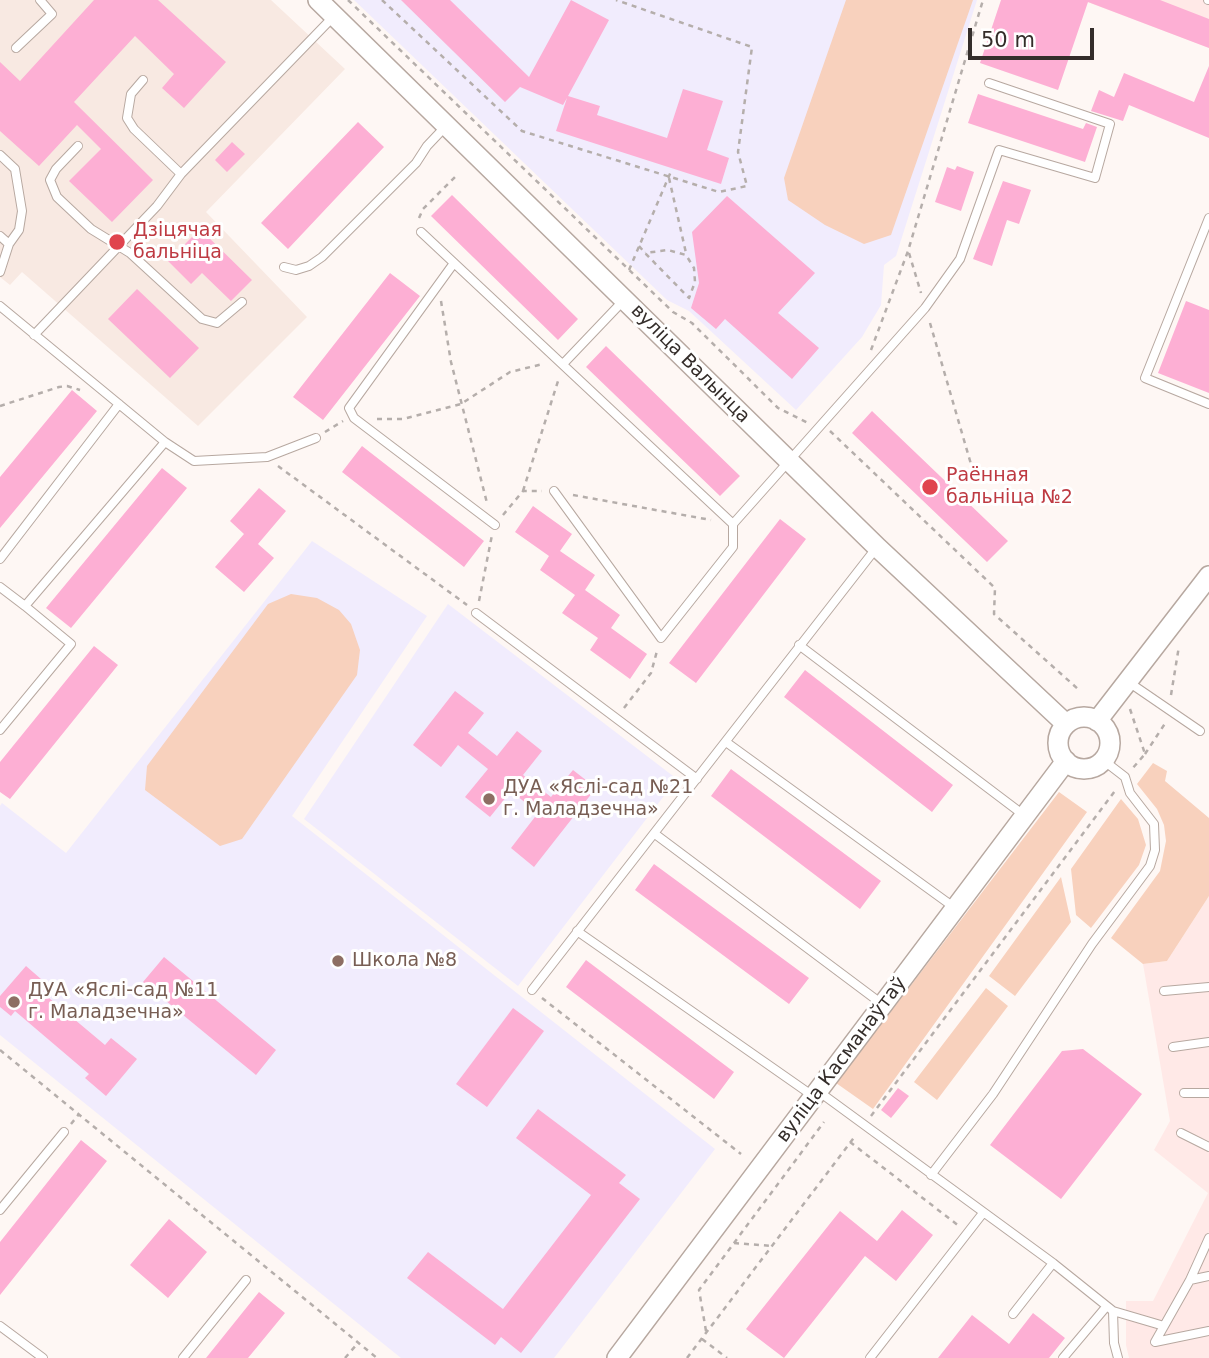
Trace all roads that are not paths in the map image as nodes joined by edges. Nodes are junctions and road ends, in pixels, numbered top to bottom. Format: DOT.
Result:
graph roads {
  1 [pos="40,0"];
  2 [pos="318,0"];
  3 [pos="334,16"];
  4 [pos="16,48"];
  5 [pos="143,80"];
  6 [pos="989,83"];
  7 [pos="445,127"];
  8 [pos="78,146"];
  9 [pos="0,155"];
  10 [pos="181,174"];
  11 [pos="1209,218"];
  12 [pos="421,232"];
  13 [pos="0,236"];
  14 [pos="9,244"];
  15 [pos="118,244"];
  16 [pos="454,263"];
  17 [pos="284,267"];
  18 [pos="0,271"];
  19 [pos="625,299"];
  20 [pos="242,302"];
  21 [pos="0,306"];
  22 [pos="34,335"];
  23 [pos="563,364"];
  24 [pos="118,404"];
  25 [pos="1209,404"];
  26 [pos="316,438"];
  27 [pos="165,442"];
  28 [pos="788,460"];
  29 [pos="554,491"];
  30 [pos="493,524"];
  31 [pos="733,524"];
  32 [pos="877,547"];
  33 [pos="0,559"];
  34 [pos="1209,576"];
  35 [pos="0,587"];
  36 [pos="25,606"];
  37 [pos="476,612"];
  38 [pos="799,645"];
  39 [pos="1127,681"];
  40 [pos="1097,721"];
  41 [pos="1066,724"];
  42 [pos="0,730"];
  43 [pos="1200,731"];
  44 [pos="726,742"];
  45 [pos="1103,760"];
  46 [pos="1066,761"];
  47 [pos="697,779"];
  48 [pos="1025,816"];
  49 [pos="655,834"];
  50 [pos="955,908"];
  51 [pos="578,931"];
  52 [pos="1209,987"];
  53 [pos="532,989"];
  54 [pos="1164,990"];
  55 [pos="883,1005"];
  56 [pos="1209,1042"];
  57 [pos="1172,1047"];
  58 [pos="1184,1093"];
  59 [pos="1209,1093"];
  60 [pos="816,1094"];
  61 [pos="64,1132"];
  62 [pos="1181,1133"];
  63 [pos="1209,1147"];
  64 [pos="931,1175"];
  65 [pos="0,1210"];
  66 [pos="983,1213"];
  67 [pos="1209,1238"];
  68 [pos="1053,1262"];
  69 [pos="1209,1276"];
  70 [pos="246,1280"];
  71 [pos="1190,1280"];
  72 [pos="1110,1309"];
  73 [pos="1013,1314"];
  74 [pos="0,1326"];
  75 [pos="1164,1326"];
  76 [pos="1209,1331"];
  77 [pos="43,1358"];
  78 [pos="183,1358"];
  79 [pos="617,1358"];
  80 [pos="870,1358"];
  81 [pos="1063,1358"];
  82 [pos="1118,1358"];
  1 -- 4 [label="lane"];
  2 -- 3 [label="street, вуліца Валынца"];
  3 -- 7 [label="street, вуліца Валынца"];
  3 -- 10 [label="lane"];
  5 -- 10 [label="lane"];
  6 -- 28 [label="lane"];
  7 -- 17 [label="lane"];
  7 -- 19 [label="street, вуліца Валынца"];
  8 -- 15 [label="lane"];
  9 -- 14 [label="lane"];
  10 -- 15 [label="lane"];
  11 -- 25 [label="lane"];
  12 -- 16 [label="lane"];
  13 -- 14 [label="lane"];
  14 -- 18 [label="lane"];
  15 -- 20 [label="lane"];
  15 -- 22 [label="lane"];
  16 -- 23 [label="lane"];
  16 -- 30 [label="lane"];
  19 -- 23 [label="lane"];
  19 -- 28 [label="street, вуліца Валынца"];
  21 -- 22 [label="lane"];
  22 -- 24 [label="lane"];
  23 -- 31 [label="lane"];
  24 -- 27 [label="lane"];
  24 -- 33 [label="lane"];
  26 -- 27 [label="lane"];
  27 -- 36 [label="lane"];
  28 -- 31 [label="lane"];
  28 -- 32 [label="street, вуліца Валынца"];
  29 -- 31 [label="lane"];
  32 -- 38 [label="lane"];
  32 -- 41 [label="street, вуліца Валынца"];
  34 -- 39 [label="street"];
  35 -- 36 [label="lane"];
  36 -- 42 [label="lane"];
  37 -- 47 [label="lane"];
  38 -- 44 [label="lane"];
  38 -- 48 [label="lane"];
  39 -- 40 [label="street"];
  39 -- 43 [label="lane"];
  40 -- 41 [label="street"];
  40 -- 45 [label="street"];
  41 -- 46 [label="street"];
  44 -- 47 [label="lane"];
  44 -- 50 [label="lane"];
  45 -- 46 [label="street"];
  45 -- 64 [label="lane"];
  46 -- 48 [label="street, вуліца Касманаўтаў"];
  47 -- 49 [label="lane"];
  48 -- 50 [label="street, вуліца Касманаўтаў"];
  49 -- 51 [label="lane"];
  49 -- 55 [label="lane"];
  50 -- 55 [label="street, вуліца Касманаўтаў"];
  51 -- 53 [label="lane"];
  51 -- 60 [label="lane"];
  52 -- 54 [label="lane"];
  55 -- 60 [label="street, вуліца Касманаўтаў"];
  56 -- 57 [label="lane"];
  58 -- 59 [label="lane"];
  60 -- 64 [label="lane"];
  60 -- 79 [label="street, вуліца Касманаўтаў"];
  61 -- 65 [label="lane"];
  62 -- 63 [label="lane"];
  64 -- 66 [label="lane"];
  66 -- 68 [label="lane"];
  66 -- 80 [label="lane"];
  67 -- 71 [label="lane"];
  68 -- 72 [label="lane"];
  68 -- 73 [label="lane"];
  69 -- 71 [label="lane"];
  70 -- 78 [label="lane"];
  71 -- 75 [label="lane"];
  72 -- 75 [label="lane"];
  72 -- 81 [label="lane"];
  72 -- 82 [label="lane"];
  74 -- 77 [label="lane"];
  75 -- 76 [label="lane"];
}
